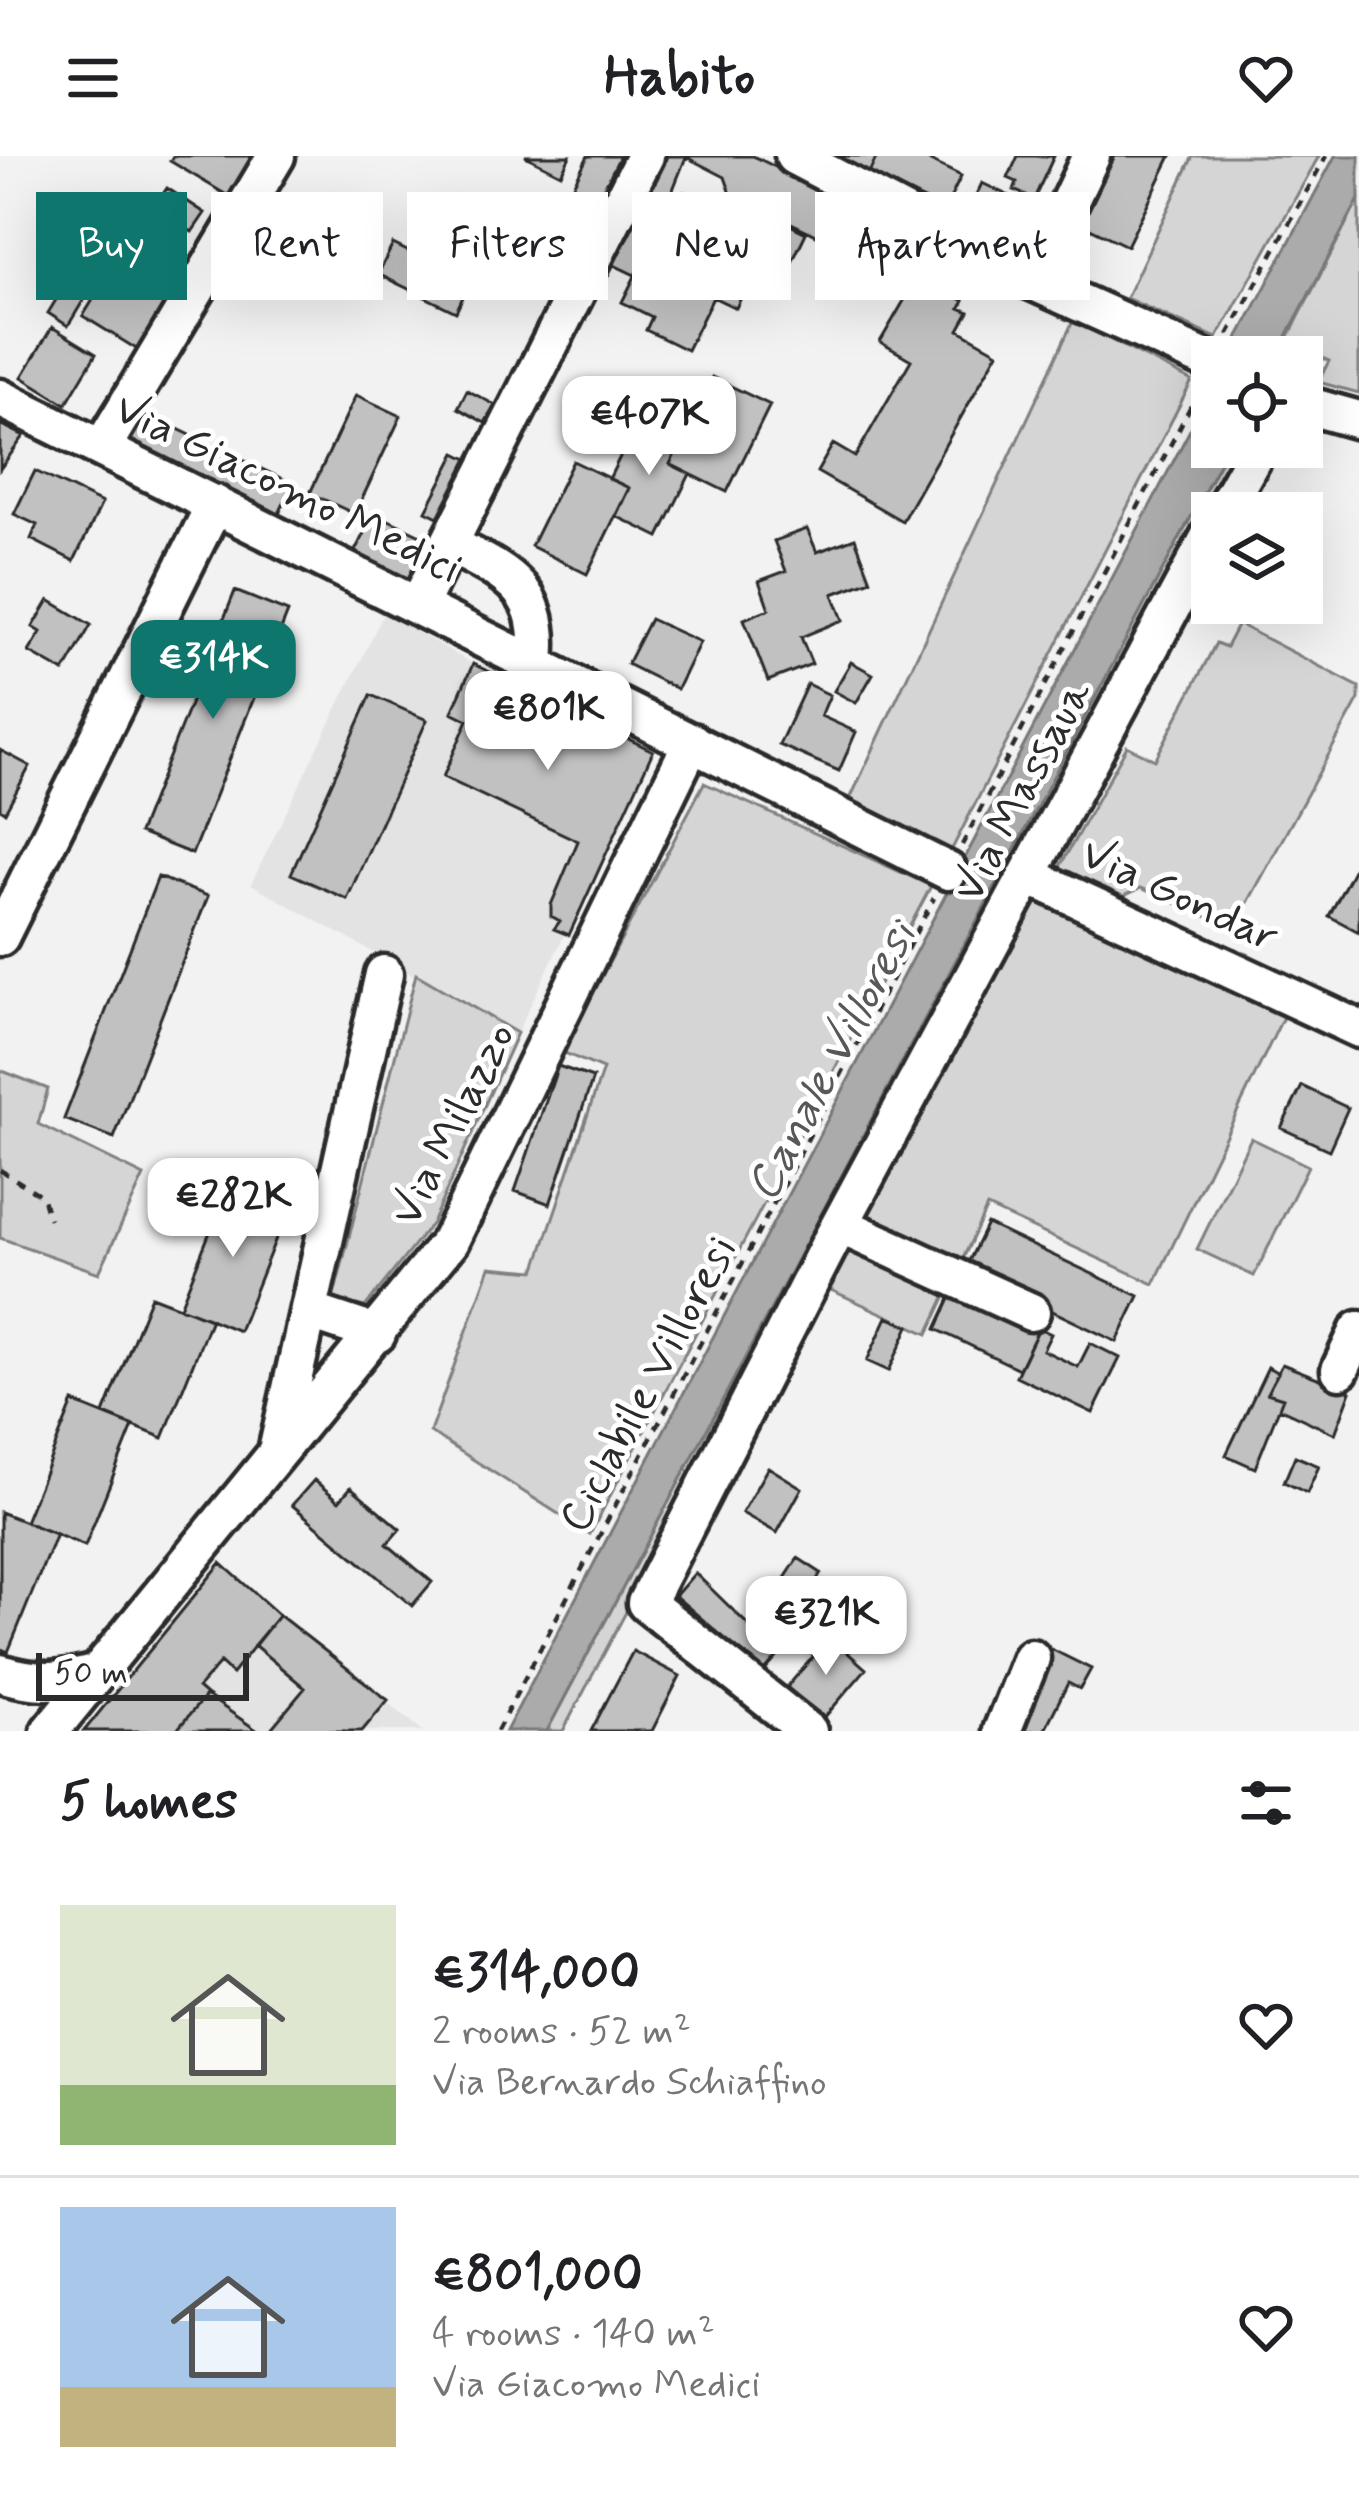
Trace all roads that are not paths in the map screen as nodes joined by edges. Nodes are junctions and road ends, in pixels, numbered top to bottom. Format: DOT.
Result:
graph roads {
  1 [pos="276,156"];
  2 [pos="645,156"];
  3 [pos="794,156"];
  4 [pos="1091,156"];
  5 [pos="863,192"];
  6 [pos="1074,192"];
  7 [pos="1081,300"];
  8 [pos="1191,345"];
  9 [pos="0,398"];
  10 [pos="1323,410"];
  11 [pos="1359,420"];
  12 [pos="103,446"];
  13 [pos="215,504"];
  14 [pos="449,544"];
  15 [pos="1191,571"];
  16 [pos="418,605"];
  17 [pos="536,661"];
  18 [pos="692,742"];
  19 [pos="948,871"];
  20 [pos="1029,876"];
  21 [pos="0,937"];
  22 [pos="384,974"];
  23 [pos="1359,1028"];
  24 [pos="840,1225"];
  25 [pos="311,1312"];
  26 [pos="1031,1312"];
  27 [pos="1359,1330"];
  28 [pos="377,1334"];
  29 [pos="1340,1370"];
  30 [pos="274,1462"];
  31 [pos="1031,1658"];
  32 [pos="0,1673"];
  33 [pos="97,1673"];
  34 [pos="50,1731"];
  35 [pos="808,1731"];
  36 [pos="1002,1731"];
  1 -- 12 [label="street"];
  2 -- 14 [label="street"];
  3 -- 5 [label="street"];
  4 -- 6 [label="street"];
  7 -- 8 [label="street"];
  9 -- 12 [label="street, Via Giacomo Medici"];
  10 -- 11 [label="street"];
  12 -- 13 [label="street, Via Giacomo Medici"];
  13 -- 16 [label="street, Via Giacomo Medici"];
  13 -- 21 [label="street"];
  14 -- 16 [label="street"];
  14 -- 17 [label="street, Via Giacomo Medici"];
  15 -- 20 [label="street, Via Massaua"];
  16 -- 17 [label="street, Via Giacomo Medici"];
  17 -- 18 [label="street, Via Giacomo Medici"];
  18 -- 19 [label="street, Via Giacomo Medici"];
  18 -- 28 [label="street, Via Milazzo"];
  20 -- 23 [label="street, Via Gondar"];
  20 -- 24 [label="street, Via Massaua"];
  22 -- 25 [label="street"];
  24 -- 26 [label="street"];
  24 -- 35 [label="street, Via Massaua"];
  25 -- 28 [label="street"];
  25 -- 30 [label="street"];
  27 -- 29 [label="street"];
  28 -- 30 [label="street, Via Milazzo"];
  30 -- 33 [label="street, Via Milazzo"];
  31 -- 36 [label="street"];
  32 -- 33 [label="street"];
  33 -- 34 [label="street, Via Milazzo"];
}
